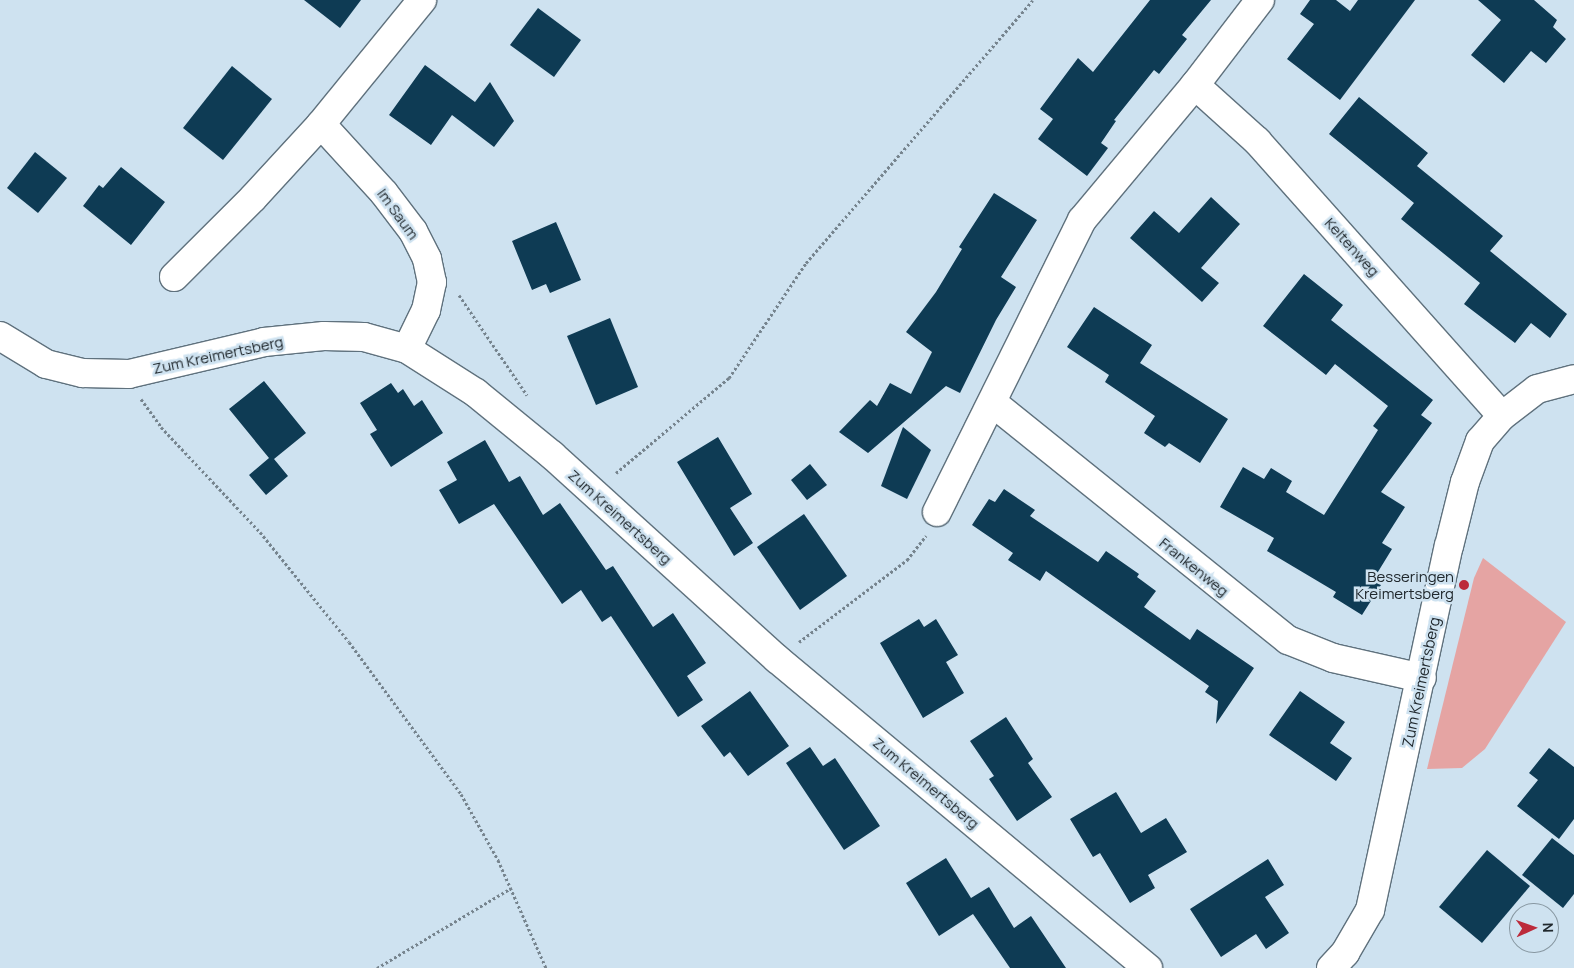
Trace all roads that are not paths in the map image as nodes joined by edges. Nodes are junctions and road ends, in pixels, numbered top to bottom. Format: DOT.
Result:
graph roads {
  1 [pos="422,0"];
  2 [pos="1260,0"];
  3 [pos="1195,85"];
  4 [pos="321,124"];
  5 [pos="174,277"];
  6 [pos="0,336"];
  7 [pos="407,349"];
  8 [pos="1574,379"];
  9 [pos="993,403"];
  10 [pos="1502,416"];
  11 [pos="937,512"];
  12 [pos="1422,678"];
  13 [pos="1148,968"];
  14 [pos="1331,968"];
  1 -- 4 [label="street"];
  2 -- 3 [label="street"];
  3 -- 9 [label="street"];
  3 -- 10 [label="street, Keltenweg"];
  4 -- 5 [label="street"];
  4 -- 7 [label="street, Im Saum"];
  6 -- 7 [label="street, Zum Kreimertsberg"];
  7 -- 13 [label="street, Zum Kreimertsberg"];
  8 -- 10 [label="street, Zum Kreimertsberg"];
  9 -- 11 [label="street"];
  9 -- 12 [label="street, Frankenweg"];
  10 -- 12 [label="street, Zum Kreimertsberg"];
  12 -- 14 [label="street, Zum Kreimertsberg"];
}
